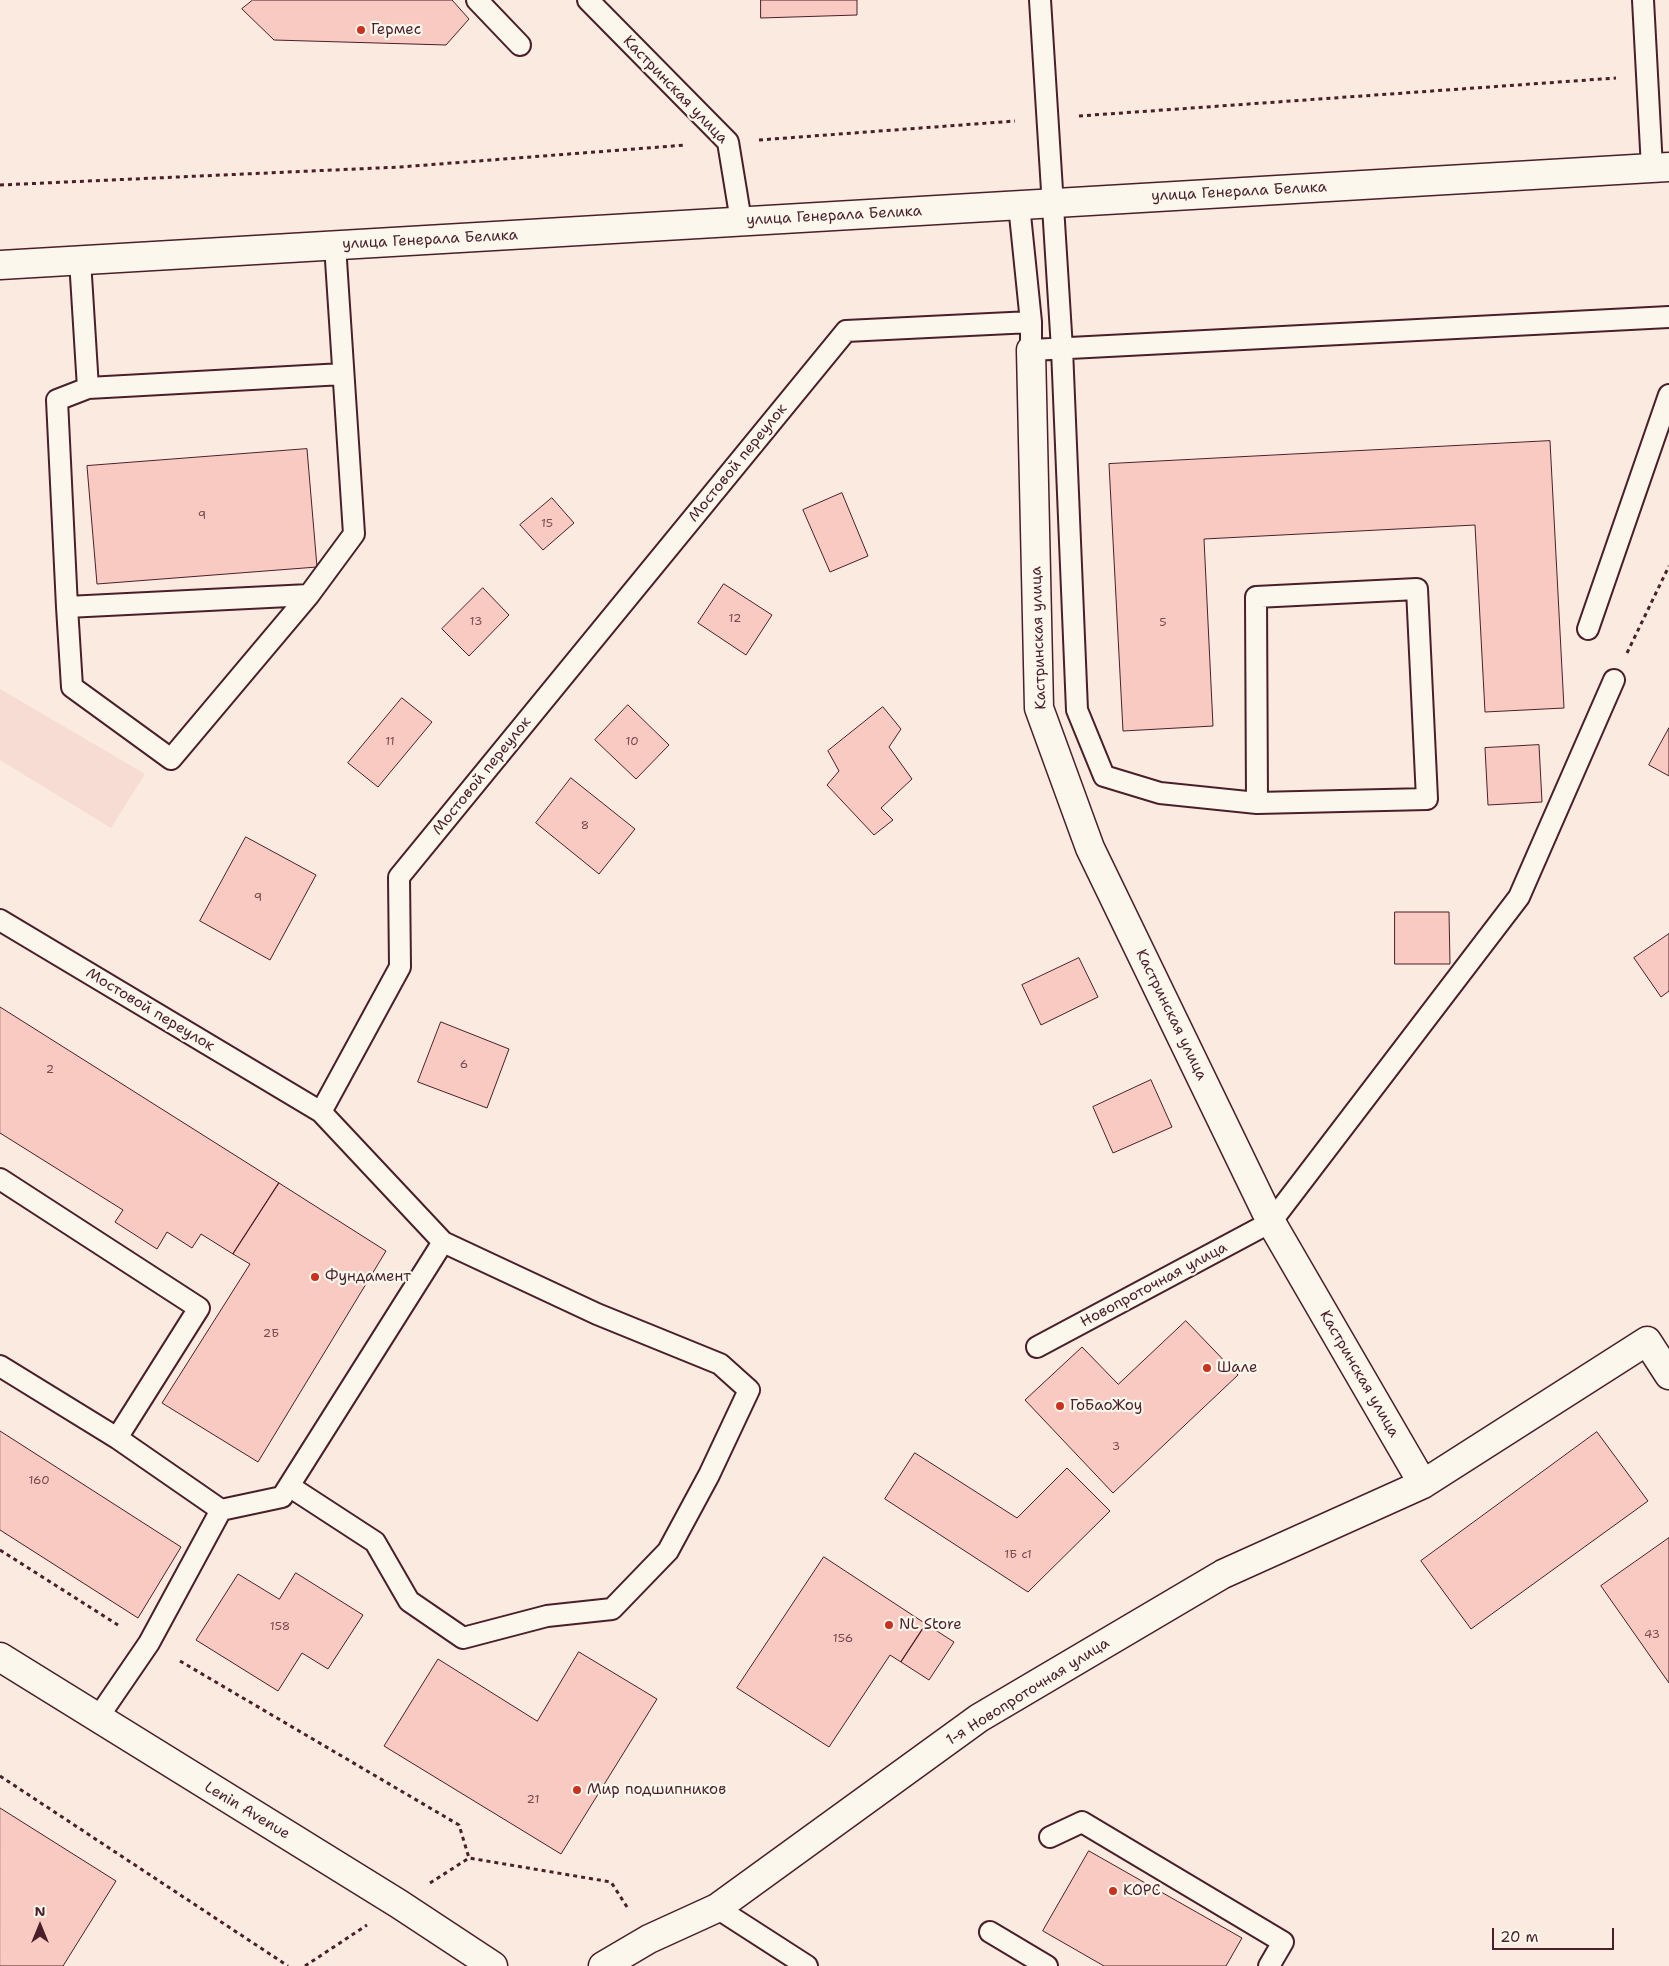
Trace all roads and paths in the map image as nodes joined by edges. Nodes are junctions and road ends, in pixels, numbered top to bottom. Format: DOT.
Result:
graph roads {
  1 [pos="476,0"];
  2 [pos="588,0"];
  3 [pos="1040,0"];
  4 [pos="1643,0"];
  5 [pos="520,45"];
  6 [pos="1647,76"];
  7 [pos="1047,118"];
  8 [pos="728,142"];
  9 [pos="1660,167"];
  10 [pos="0,186"];
  11 [pos="1052,204"];
  12 [pos="1019,205"];
  13 [pos="741,221"];
  14 [pos="335,245"];
  15 [pos="80,260"];
  16 [pos="0,265"];
  17 [pos="1669,317"];
  18 [pos="1030,322"];
  19 [pos="1062,349"];
  20 [pos="1031,350"];
  21 [pos="343,374"];
  22 [pos="88,388"];
  23 [pos="1669,395"];
  24 [pos="1669,566"];
  25 [pos="309,594"];
  26 [pos="67,607"];
  27 [pos="1588,630"];
  28 [pos="1614,680"];
  29 [pos="1257,804"];
  30 [pos="0,920"];
  31 [pos="320,1112"];
  32 [pos="0,1179"];
  33 [pos="1271,1222"];
  34 [pos="444,1242"];
  35 [pos="1658,1340"];
  36 [pos="1037,1347"];
  37 [pos="0,1366"];
  38 [pos="1669,1375"];
  39 [pos="117,1438"];
  40 [pos="1423,1484"];
  41 [pos="289,1486"];
  42 [pos="221,1510"];
  43 [pos="0,1550"];
  44 [pos="118,1625"];
  45 [pos="0,1658"];
  46 [pos="180,1661"];
  47 [pos="97,1719"];
  48 [pos="0,1776"];
  49 [pos="1050,1837"];
  50 [pos="611,1882"];
  51 [pos="717,1908"];
  52 [pos="990,1932"];
  53 [pos="288,1966"];
  54 [pos="493,1966"];
  55 [pos="603,1966"];
  56 [pos="806,1966"];
  57 [pos="1047,1966"];
  58 [pos="1269,1966"];
  1 -- 5 [label="lane"];
  2 -- 8 [label="lane, Кастринская улица"];
  3 -- 7 [label="lane"];
  4 -- 6 [label="lane"];
  6 -- 7 [label="path"];
  6 -- 9 [label="lane"];
  7 -- 8 [label="path"];
  7 -- 11 [label="lane"];
  8 -- 10 [label="path"];
  8 -- 13 [label="lane, Кастринская улица"];
  9 -- 11 [label="street, улица Генерала Белика"];
  11 -- 12 [label="street, улица Генерала Белика"];
  11 -- 19 [label="lane"];
  12 -- 13 [label="street, улица Генерала Белика"];
  12 -- 18 [label="lane, Кастринская улица"];
  13 -- 14 [label="street, улица Генерала Белика"];
  14 -- 15 [label="street, улица Генерала Белика"];
  14 -- 21 [label="lane"];
  15 -- 16 [label="street, улица Генерала Белика"];
  15 -- 22 [label="lane"];
  17 -- 19 [label="lane"];
  18 -- 20 [label="lane, Кастринская улица"];
  18 -- 31 [label="lane, Мостовой переулок"];
  19 -- 20 [label="lane"];
  19 -- 29 [label="lane"];
  20 -- 33 [label="street, Кастринская улица"];
  21 -- 22 [label="lane"];
  21 -- 25 [label="lane"];
  22 -- 26 [label="lane"];
  23 -- 27 [label="lane"];
  24 -- 28 [label="path"];
  25 -- 26 [label="lane"];
  25 -- 26 [label="lane"];
  28 -- 33 [label="lane"];
  29 -- 29 [label="lane"];
  30 -- 31 [label="lane, Мостовой переулок"];
  31 -- 34 [label="lane"];
  32 -- 39 [label="lane"];
  33 -- 36 [label="lane, Новопроточная улица"];
  33 -- 40 [label="street, Кастринская улица"];
  34 -- 41 [label="lane"];
  34 -- 41 [label="lane"];
  35 -- 38 [label="street"];
  35 -- 40 [label="street"];
  37 -- 39 [label="lane"];
  39 -- 42 [label="lane"];
  40 -- 51 [label="street, 1-я Новопроточная улица"];
  41 -- 42 [label="lane"];
  42 -- 47 [label="lane"];
  43 -- 44 [label="path"];
  45 -- 47 [label="street, Lenin Avenue"];
  46 -- 50 [label="path"];
  47 -- 54 [label="street, Lenin Avenue"];
  48 -- 53 [label="path"];
  49 -- 58 [label="lane"];
  51 -- 55 [label="street, 1-я Новопроточная улица"];
  51 -- 56 [label="lane"];
  52 -- 57 [label="lane"];
}
